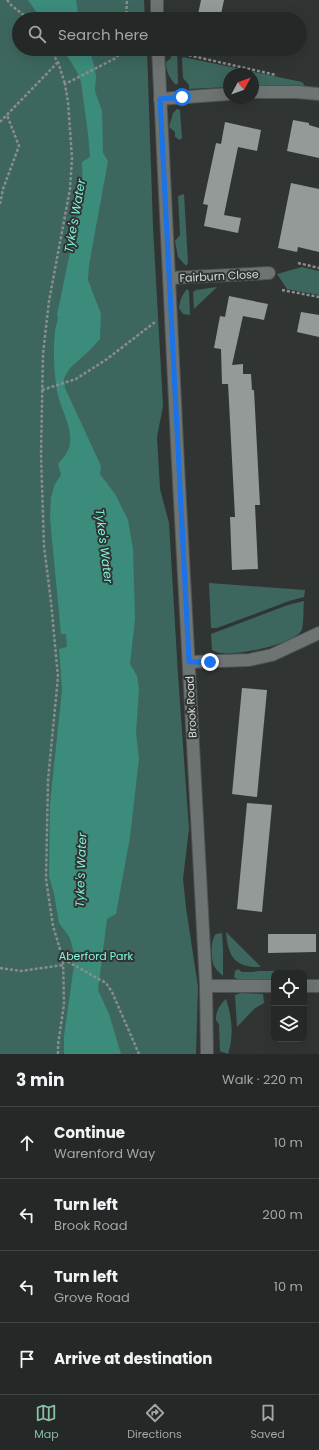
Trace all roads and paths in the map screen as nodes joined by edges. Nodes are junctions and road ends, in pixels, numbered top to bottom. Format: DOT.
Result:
graph roads {
  1 [pos="7,0"];
  2 [pos="127,0"];
  3 [pos="157,0"];
  4 [pos="19,12"];
  5 [pos="126,12"];
  6 [pos="157,12"];
  7 [pos="54,56"];
  8 [pos="118,56"];
  9 [pos="158,56"];
  10 [pos="192,56"];
  11 [pos="58,62"];
  12 [pos="277,75"];
  13 [pos="65,84"];
  14 [pos="259,92"];
  15 [pos="223,94"];
  16 [pos="319,94"];
  17 [pos="160,99"];
  18 [pos="7,115"];
  19 [pos="0,122"];
  20 [pos="0,204"];
  21 [pos="298,263"];
  22 [pos="319,268"];
  23 [pos="270,273"];
  24 [pos="170,278"];
  25 [pos="282,290"];
  26 [pos="319,297"];
  27 [pos="171,308"];
  28 [pos="42,390"];
  29 [pos="319,633"];
  30 [pos="189,662"];
  31 [pos="63,959"];
  32 [pos="63,965"];
  33 [pos="0,968"];
  34 [pos="206,986"];
  35 [pos="271,986"];
  36 [pos="307,986"];
  37 [pos="319,986"];
  38 [pos="58,1054"];
  39 [pos="138,1054"];
  40 [pos="207,1054"];
  1 -- 4 [label="path"];
  2 -- 5 [label="path"];
  3 -- 6 [label="street"];
  7 -- 11 [label="path"];
  8 -- 13 [label="path"];
  9 -- 17 [label="street, Brook Road"];
  10 -- 12 [label="path"];
  11 -- 13 [label="path"];
  11 -- 18 [label="path"];
  13 -- 28 [label="path"];
  14 -- 16 [label="street"];
  15 -- 17 [label="street"];
  17 -- 24 [label="street, Brook Road"];
  18 -- 19 [label="path"];
  18 -- 20 [label="path"];
  21 -- 22 [label="path"];
  23 -- 24 [label="street, Fairburn Close"];
  24 -- 27 [label="street, Brook Road"];
  25 -- 26 [label="path"];
  27 -- 28 [label="path"];
  27 -- 30 [label="street, Brook Road"];
  28 -- 31 [label="path"];
  29 -- 30 [label="street"];
  30 -- 34 [label="street, Brook Road"];
  31 -- 32 [label="path"];
  31 -- 39 [label="path"];
  32 -- 33 [label="path"];
  32 -- 38 [label="path"];
  34 -- 35 [label="street"];
  34 -- 40 [label="street, Brook Road"];
  36 -- 37 [label="street"];
}
